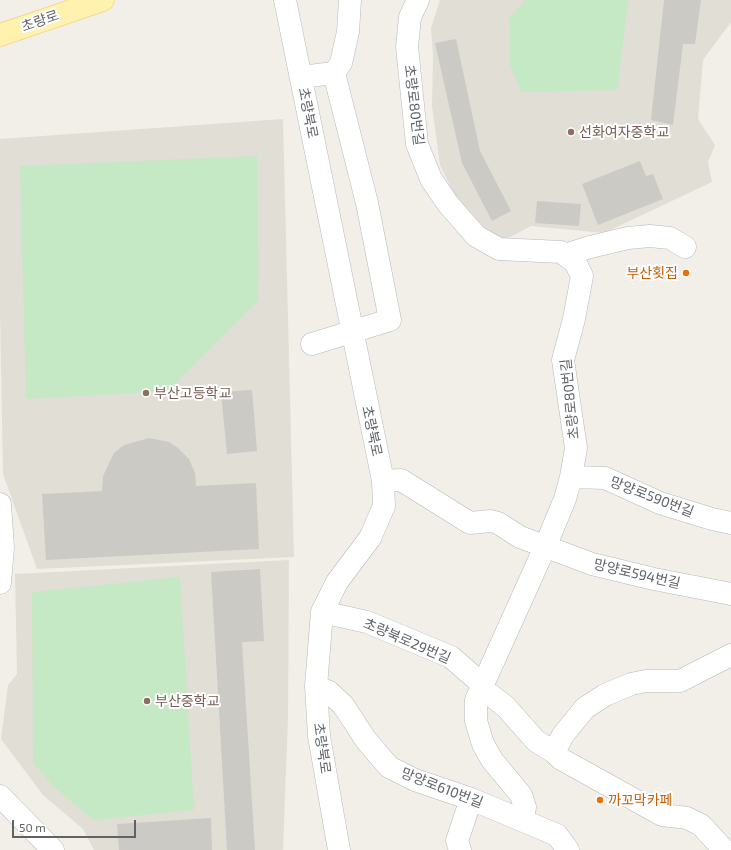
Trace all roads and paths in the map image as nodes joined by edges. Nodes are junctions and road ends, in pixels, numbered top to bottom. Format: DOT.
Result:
graph roads {
  1 [pos="103,0"];
  2 [pos="285,0"];
  3 [pos="350,0"];
  4 [pos="418,0"];
  5 [pos="0,35"];
  6 [pos="334,73"];
  7 [pos="301,77"];
  8 [pos="685,247"];
  9 [pos="565,255"];
  10 [pos="351,331"];
  11 [pos="312,344"];
  12 [pos="571,477"];
  13 [pos="382,481"];
  14 [pos="0,504"];
  15 [pos="731,523"];
  16 [pos="545,547"];
  17 [pos="0,583"];
  18 [pos="731,594"];
  19 [pos="322,612"];
  20 [pos="731,655"];
  21 [pos="316,686"];
  22 [pos="482,688"];
  23 [pos="554,752"];
  24 [pos="0,796"];
  25 [pos="471,799"];
  26 [pos="523,819"];
  27 [pos="53,850"];
  28 [pos="339,850"];
  29 [pos="460,850"];
  30 [pos="568,850"];
  31 [pos="724,850"];
  1 -- 5 [label="main road, 초량로"];
  2 -- 7 [label="street, 초량북로"];
  3 -- 6 [label="street"];
  4 -- 9 [label="street, 초량로80번길"];
  6 -- 7 [label="street"];
  6 -- 10 [label="street"];
  7 -- 10 [label="street, 초량북로"];
  8 -- 9 [label="street"];
  9 -- 12 [label="street, 초량로80번길"];
  10 -- 11 [label="street"];
  10 -- 13 [label="street, 초량북로"];
  12 -- 15 [label="street, 망양로590번길"];
  12 -- 16 [label="street, 초량로80번길"];
  13 -- 16 [label="street, 망양로594번길"];
  13 -- 19 [label="street, 초량북로"];
  14 -- 17 [label="street"];
  16 -- 18 [label="street, 망양로594번길"];
  16 -- 22 [label="street, 초량로80번길"];
  19 -- 21 [label="street, 초량북로"];
  19 -- 22 [label="street, 초량북로29번길"];
  20 -- 23 [label="street"];
  21 -- 25 [label="street, 망양로610번길"];
  21 -- 28 [label="street, 초량북로"];
  22 -- 23 [label="street, 초량북로29번길"];
  22 -- 26 [label="street, 초량로80번길"];
  23 -- 31 [label="street, 초량북로29번길"];
  24 -- 27 [label="street"];
  25 -- 26 [label="street, 망양로610번길"];
  25 -- 29 [label="street"];
  26 -- 30 [label="street, 망양로610번길"];
}
